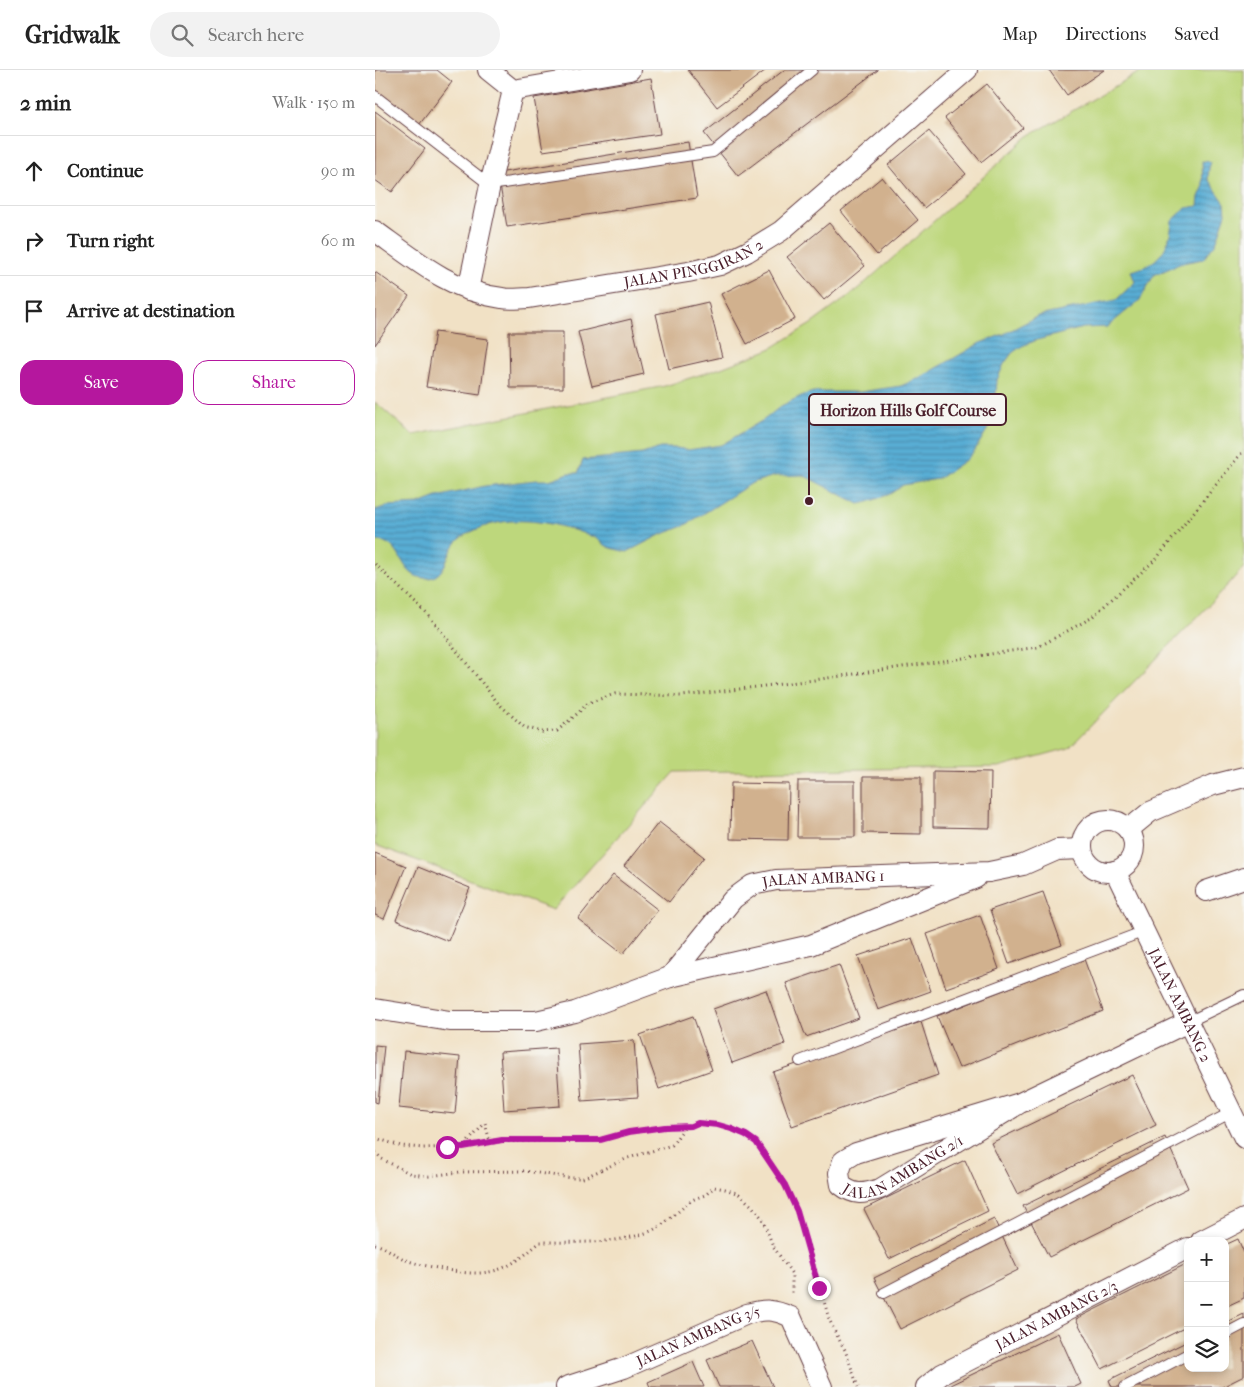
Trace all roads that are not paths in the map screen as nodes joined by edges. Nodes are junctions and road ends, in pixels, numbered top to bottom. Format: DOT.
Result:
graph roads {
  1 [pos="488,70"];
  2 [pos="630,70"];
  3 [pos="812,70"];
  4 [pos="967,70"];
  5 [pos="513,90"];
  6 [pos="375,96"];
  7 [pos="490,185"];
  8 [pos="375,231"];
  9 [pos="468,290"];
  10 [pos="1244,777"];
  11 [pos="1128,830"];
  12 [pos="1082,849"];
  13 [pos="1115,871"];
  14 [pos="989,872"];
  15 [pos="1244,878"];
  16 [pos="1207,890"];
  17 [pos="1145,932"];
  18 [pos="670,977"];
  19 [pos="1244,996"];
  20 [pos="375,1009"];
  21 [pos="1188,1022"];
  22 [pos="801,1061"];
  23 [pos="1020,1103"];
  24 [pos="1238,1109"];
  25 [pos="1244,1138"];
  26 [pos="1244,1219"];
  27 [pos="1209,1237"];
  28 [pos="1184,1250"];
  29 [pos="884,1293"];
  30 [pos="1244,1324"];
  31 [pos="1229,1332"];
  32 [pos="1184,1356"];
  33 [pos="566,1387"];
  34 [pos="822,1387"];
  35 [pos="926,1387"];
  36 [pos="1125,1387"];
  1 -- 5 [label="street"];
  2 -- 5 [label="street"];
  3 -- 7 [label="lane"];
  4 -- 9 [label="street, JALAN PINGGIRAN 2"];
  5 -- 7 [label="street"];
  6 -- 7 [label="lane"];
  7 -- 9 [label="street"];
  8 -- 9 [label="street, JALAN PINGGIRAN 2"];
  10 -- 11 [label="street"];
  11 -- 12 [label="street"];
  11 -- 13 [label="street"];
  12 -- 13 [label="street"];
  12 -- 14 [label="street, JALAN AMBANG 1"];
  13 -- 17 [label="street, JALAN AMBANG 2"];
  14 -- 18 [label="street, JALAN AMBANG 1"];
  14 -- 18 [label="street, JALAN AMBANG 1"];
  15 -- 16 [label="street"];
  17 -- 21 [label="street, JALAN AMBANG 2"];
  17 -- 22 [label="lane"];
  18 -- 20 [label="street, JALAN AMBANG 1"];
  19 -- 21 [label="lane"];
  21 -- 23 [label="street, JALAN AMBANG 2/1"];
  21 -- 24 [label="street, JALAN AMBANG 2"];
  23 -- 23 [label="street, JALAN AMBANG 2/1"];
  24 -- 25 [label="street, JALAN AMBANG 2"];
  24 -- 29 [label="lane"];
  26 -- 27 [label="street"];
  28 -- 35 [label="street, JALAN AMBANG 2/3"];
  30 -- 31 [label="lane"];
  32 -- 36 [label="lane"];
  33 -- 34 [label="street, JALAN AMBANG 3/5"];
}
